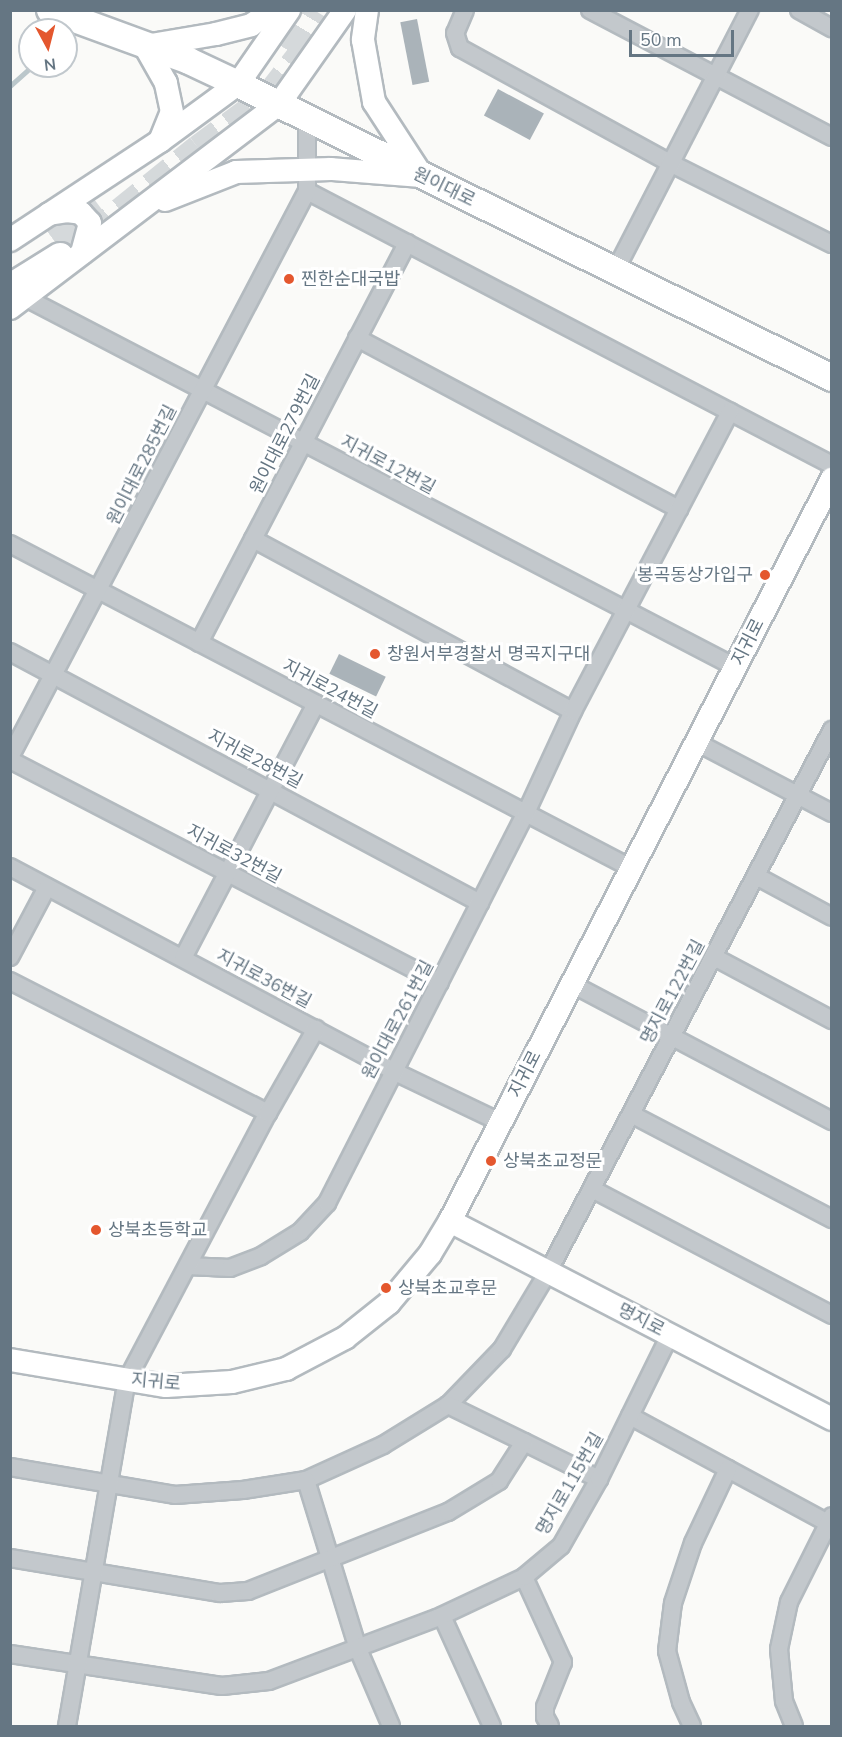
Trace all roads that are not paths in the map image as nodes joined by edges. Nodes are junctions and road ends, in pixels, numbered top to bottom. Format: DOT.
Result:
graph roads {
  1 [pos="50,10"];
  2 [pos="273,10"];
  3 [pos="289,10"];
  4 [pos="345,10"];
  5 [pos="367,10"];
  6 [pos="465,10"];
  7 [pos="590,10"];
  8 [pos="750,10"];
  9 [pos="799,10"];
  10 [pos="831,28"];
  11 [pos="140,44"];
  12 [pos="715,77"];
  13 [pos="238,84"];
  14 [pos="279,104"];
  15 [pos="307,119"];
  16 [pos="831,137"];
  17 [pos="160,141"];
  18 [pos="670,163"];
  19 [pos="422,176"];
  20 [pos="306,181"];
  21 [pos="139,210"];
  22 [pos="49,214"];
  23 [pos="10,240"];
  24 [pos="407,243"];
  25 [pos="831,244"];
  26 [pos="66,250"];
  27 [pos="10,270"];
  28 [pos="615,271"];
  29 [pos="15,297"];
  30 [pos="357,338"];
  31 [pos="831,378"];
  32 [pos="203,389"];
  33 [pos="730,412"];
  34 [pos="302,442"];
  35 [pos="831,465"];
  36 [pos="831,479"];
  37 [pos="679,509"];
  38 [pos="824,512"];
  39 [pos="253,538"];
  40 [pos="10,544"];
  41 [pos="99,591"];
  42 [pos="625,612"];
  43 [pos="199,643"];
  44 [pos="10,652"];
  45 [pos="735,667"];
  46 [pos="54,675"];
  47 [pos="316,704"];
  48 [pos="573,711"];
  49 [pos="831,730"];
  50 [pos="696,742"];
  51 [pos="10,758"];
  52 [pos="271,789"];
  53 [pos="796,795"];
  54 [pos="831,813"];
  55 [pos="525,815"];
  56 [pos="10,867"];
  57 [pos="631,868"];
  58 [pos="226,873"];
  59 [pos="756,876"];
  60 [pos="47,887"];
  61 [pos="480,903"];
  62 [pos="831,916"];
  63 [pos="10,957"];
  64 [pos="714,957"];
  65 [pos="183,958"];
  66 [pos="10,981"];
  67 [pos="440,983"];
  68 [pos="572,984"];
  69 [pos="831,1020"];
  70 [pos="316,1029"];
  71 [pos="671,1038"];
  72 [pos="393,1071"];
  73 [pos="268,1113"];
  74 [pos="631,1114"];
  75 [pos="831,1121"];
  76 [pos="500,1122"];
  77 [pos="592,1189"];
  78 [pos="831,1219"];
  79 [pos="450,1221"];
  80 [pos="188,1266"];
  81 [pos="548,1272"];
  82 [pos="831,1316"];
  83 [pos="670,1335"];
  84 [pos="10,1360"];
  85 [pos="127,1380"];
  86 [pos="448,1405"];
  87 [pos="630,1416"];
  88 [pos="831,1419"];
  89 [pos="524,1442"];
  90 [pos="10,1467"];
  91 [pos="729,1469"];
  92 [pos="599,1479"];
  93 [pos="306,1480"];
  94 [pos="110,1484"];
  95 [pos="830,1519"];
  96 [pos="10,1558"];
  97 [pos="330,1560"];
  98 [pos="95,1573"];
  99 [pos="524,1577"];
  100 [pos="442,1616"];
  101 [pos="358,1649"];
  102 [pos="10,1654"];
  103 [pos="79,1665"];
  104 [pos="68,1726"];
  105 [pos="391,1726"];
  106 [pos="492,1726"];
  107 [pos="550,1726"];
  108 [pos="692,1726"];
  109 [pos="794,1726"];
  1 -- 11 [label="main road, 원이대로"];
  2 -- 11 [label="street"];
  3 -- 13 [label="street"];
  4 -- 14 [label="street"];
  5 -- 19 [label="street"];
  6 -- 18 [label="street"];
  7 -- 12 [label="street"];
  8 -- 12 [label="street"];
  9 -- 10 [label="street"];
  11 -- 13 [label="main road, 원이대로"];
  11 -- 17 [label="street"];
  12 -- 16 [label="street"];
  12 -- 18 [label="street"];
  13 -- 14 [label="main road, 원이대로"];
  13 -- 17 [label="street"];
  14 -- 15 [label="main road, 원이대로"];
  14 -- 21 [label="street"];
  15 -- 19 [label="main road, 원이대로"];
  15 -- 20 [label="street"];
  17 -- 22 [label="street"];
  18 -- 25 [label="street"];
  18 -- 28 [label="street"];
  19 -- 20 [label="street"];
  19 -- 28 [label="main road, 원이대로"];
  20 -- 21 [label="street"];
  20 -- 24 [label="street"];
  20 -- 32 [label="street, 원이대로285번길"];
  21 -- 26 [label="street"];
  22 -- 23 [label="street"];
  22 -- 26 [label="street"];
  24 -- 30 [label="street, 원이대로279번길"];
  24 -- 33 [label="street"];
  26 -- 27 [label="main road"];
  26 -- 29 [label="main road"];
  28 -- 31 [label="main road, 원이대로"];
  29 -- 32 [label="street, 지귀로12번길"];
  30 -- 34 [label="street, 원이대로279번길"];
  30 -- 37 [label="street"];
  32 -- 34 [label="street, 지귀로12번길"];
  32 -- 41 [label="street, 원이대로285번길"];
  33 -- 35 [label="street"];
  33 -- 37 [label="street, 원이대로261번길"];
  34 -- 39 [label="street, 원이대로279번길"];
  34 -- 42 [label="street, 지귀로12번길"];
  36 -- 38 [label="street, 지귀로"];
  37 -- 42 [label="street, 원이대로261번길"];
  38 -- 45 [label="street, 지귀로"];
  39 -- 43 [label="street, 원이대로279번길"];
  39 -- 48 [label="street"];
  40 -- 41 [label="street, 지귀로24번길"];
  41 -- 43 [label="street, 지귀로24번길"];
  41 -- 46 [label="street, 원이대로285번길"];
  42 -- 45 [label="street, 지귀로12번길"];
  42 -- 48 [label="street, 원이대로261번길"];
  43 -- 47 [label="street, 지귀로24번길"];
  44 -- 46 [label="street, 지귀로28번길"];
  45 -- 50 [label="street, 지귀로"];
  46 -- 51 [label="street, 원이대로285번길"];
  46 -- 52 [label="street, 지귀로28번길"];
  47 -- 52 [label="street"];
  47 -- 55 [label="street, 지귀로24번길"];
  48 -- 55 [label="street, 원이대로261번길"];
  49 -- 53 [label="street, 명지로122번길"];
  50 -- 53 [label="street"];
  50 -- 57 [label="street, 지귀로"];
  51 -- 58 [label="street, 지귀로32번길"];
  52 -- 58 [label="street"];
  52 -- 61 [label="street, 지귀로28번길"];
  53 -- 54 [label="street"];
  53 -- 59 [label="street, 명지로122번길"];
  55 -- 57 [label="street, 지귀로24번길"];
  55 -- 61 [label="street, 원이대로261번길"];
  56 -- 60 [label="street, 지귀로36번길"];
  57 -- 68 [label="street, 지귀로"];
  58 -- 65 [label="street"];
  58 -- 67 [label="street, 지귀로32번길"];
  59 -- 62 [label="street"];
  59 -- 64 [label="street, 명지로122번길"];
  60 -- 63 [label="street"];
  60 -- 65 [label="street, 지귀로36번길"];
  61 -- 67 [label="street, 원이대로261번길"];
  64 -- 69 [label="street"];
  64 -- 71 [label="street, 명지로122번길"];
  65 -- 70 [label="street, 지귀로36번길"];
  66 -- 73 [label="street"];
  67 -- 72 [label="street, 원이대로261번길"];
  68 -- 71 [label="street"];
  68 -- 76 [label="street, 지귀로"];
  70 -- 72 [label="street, 지귀로36번길"];
  70 -- 73 [label="street"];
  71 -- 74 [label="street, 명지로122번길"];
  71 -- 75 [label="street"];
  72 -- 76 [label="street, 지귀로36번길"];
  72 -- 80 [label="street, 원이대로261번길"];
  73 -- 80 [label="street"];
  74 -- 77 [label="street, 명지로122번길"];
  74 -- 78 [label="street"];
  76 -- 79 [label="street, 지귀로"];
  77 -- 81 [label="street, 명지로122번길"];
  77 -- 82 [label="street"];
  79 -- 81 [label="street, 명지로"];
  79 -- 85 [label="street, 지귀로"];
  80 -- 85 [label="street"];
  81 -- 83 [label="street, 명지로"];
  81 -- 86 [label="street, 명지로122번길"];
  83 -- 87 [label="street, 명지로115번길"];
  83 -- 88 [label="street, 명지로"];
  84 -- 85 [label="street, 지귀로"];
  85 -- 94 [label="street"];
  86 -- 89 [label="street"];
  86 -- 93 [label="street, 명지로122번길"];
  87 -- 91 [label="street"];
  87 -- 92 [label="street, 명지로115번길"];
  89 -- 92 [label="street"];
  89 -- 97 [label="street"];
  90 -- 94 [label="street, 명지로122번길"];
  91 -- 95 [label="street"];
  91 -- 108 [label="street"];
  92 -- 99 [label="street, 명지로115번길"];
  93 -- 94 [label="street, 명지로122번길"];
  93 -- 97 [label="street"];
  94 -- 98 [label="street"];
  95 -- 109 [label="street"];
  96 -- 98 [label="street"];
  97 -- 98 [label="street"];
  97 -- 101 [label="street"];
  98 -- 103 [label="street"];
  99 -- 100 [label="street, 명지로115번길"];
  99 -- 107 [label="street"];
  100 -- 101 [label="street, 명지로115번길"];
  100 -- 106 [label="street"];
  101 -- 103 [label="street, 명지로115번길"];
  101 -- 105 [label="street"];
  102 -- 103 [label="street, 명지로115번길"];
  103 -- 104 [label="street"];
}
